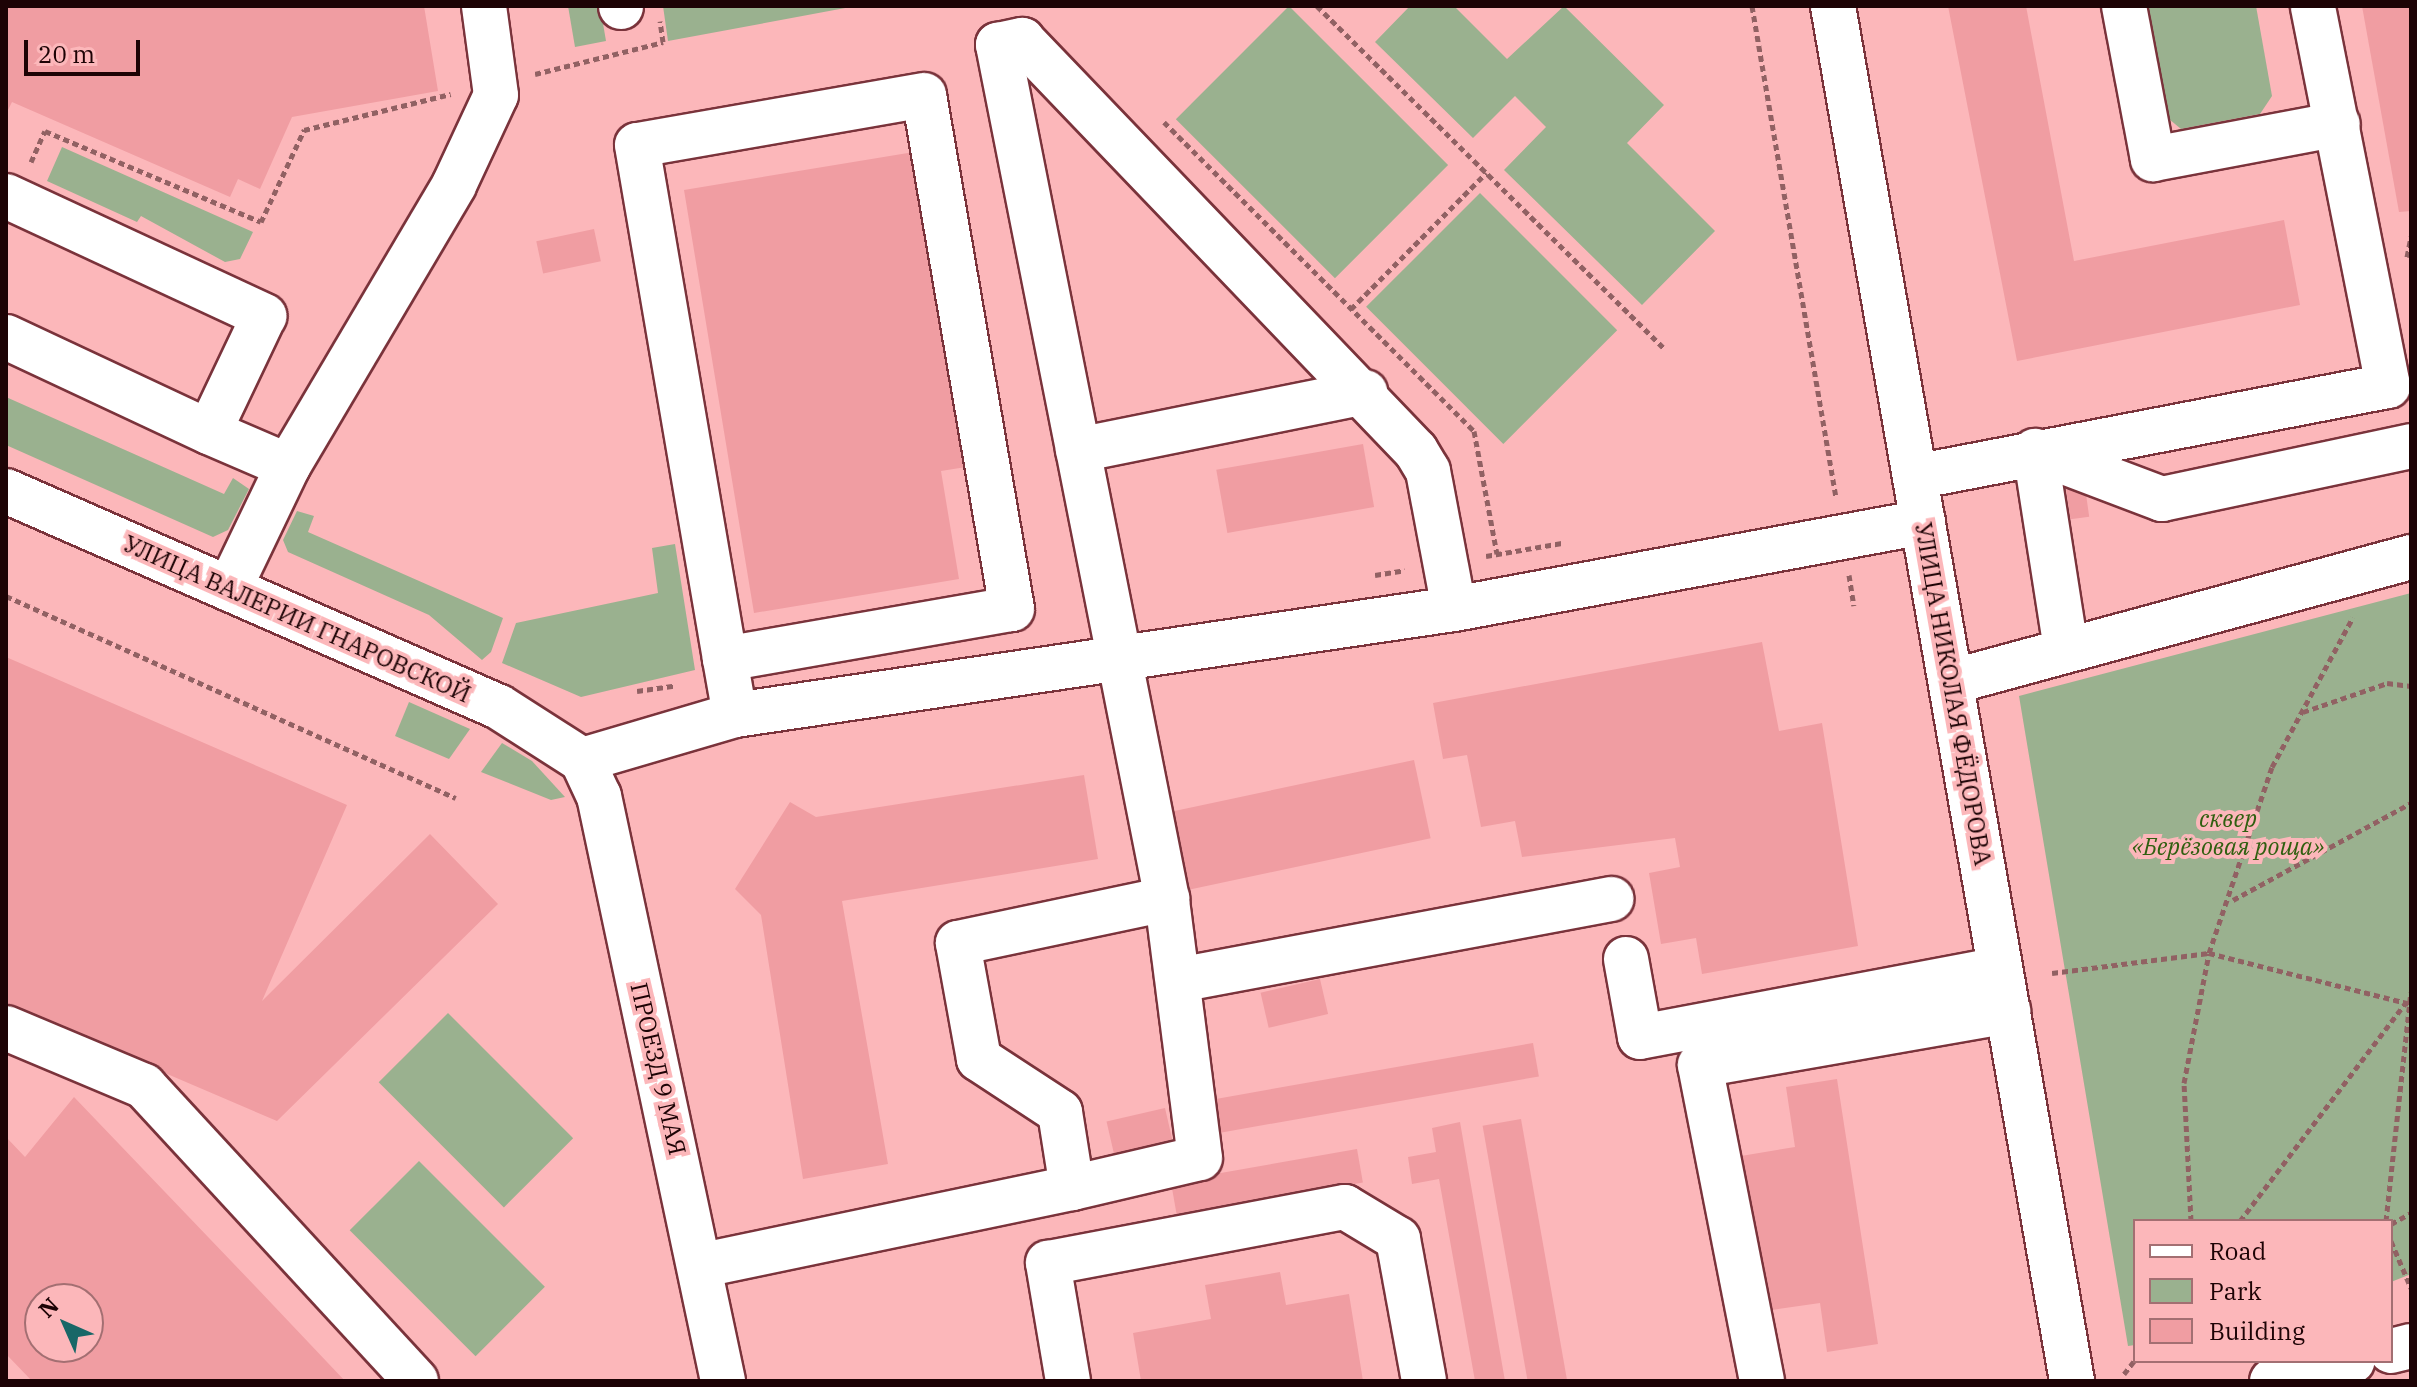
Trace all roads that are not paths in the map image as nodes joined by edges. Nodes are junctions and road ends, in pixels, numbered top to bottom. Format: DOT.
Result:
graph roads {
  1 [pos="484,6"];
  2 [pos="1833,6"];
  3 [pos="2124,6"];
  4 [pos="2313,6"];
  5 [pos="2338,124"];
  6 [pos="15,187"];
  7 [pos="6,337"];
  8 [pos="1365,392"];
  9 [pos="209,432"];
  10 [pos="2411,446"];
  11 [pos="1078,450"];
  12 [pos="2035,451"];
  13 [pos="288,466"];
  14 [pos="1915,477"];
  15 [pos="6,491"];
  16 [pos="1923,522"];
  17 [pos="2411,557"];
  18 [pos="229,589"];
  19 [pos="1454,609"];
  20 [pos="2066,650"];
  21 [pos="725,659"];
  22 [pos="1122,663"];
  23 [pos="1951,682"];
  24 [pos="735,715"];
  25 [pos="582,760"];
  26 [pos="1167,899"];
  27 [pos="1611,899"];
  28 [pos="1626,959"];
  29 [pos="1178,980"];
  30 [pos="2004,990"];
  31 [pos="11,1038"];
  32 [pos="1072,1188"];
  33 [pos="703,1265"];
  34 [pos="2345,1363"];
  35 [pos="416,1381"];
  36 [pos="723,1381"];
  37 [pos="1068,1381"];
  38 [pos="1424,1381"];
  39 [pos="1762,1381"];
  40 [pos="2072,1381"];
  41 [pos="2272,1381"];
  1 -- 13 [label="street"];
  2 -- 14 [label="street, УЛИЦА НИКОЛАЯ ФЁДОРОВА"];
  3 -- 5 [label="street"];
  4 -- 5 [label="street"];
  5 -- 12 [label="street"];
  6 -- 9 [label="street"];
  7 -- 9 [label="street"];
  8 -- 11 [label="street"];
  8 -- 11 [label="street"];
  8 -- 19 [label="street"];
  9 -- 13 [label="street"];
  10 -- 12 [label="street"];
  11 -- 22 [label="street"];
  12 -- 14 [label="street"];
  12 -- 20 [label="street"];
  13 -- 18 [label="street"];
  14 -- 16 [label="street, УЛИЦА НИКОЛАЯ ФЁДОРОВА"];
  15 -- 18 [label="street, УЛИЦА ВАЛЕРИИ ГНАРОВСКОЙ"];
  16 -- 19 [label="street"];
  16 -- 23 [label="street, УЛИЦА НИКОЛАЯ ФЁДОРОВА"];
  17 -- 20 [label="street"];
  18 -- 25 [label="street, УЛИЦА ВАЛЕРИИ ГНАРОВСКОЙ"];
  19 -- 22 [label="street"];
  20 -- 23 [label="street"];
  21 -- 21 [label="street"];
  21 -- 24 [label="street"];
  22 -- 24 [label="street"];
  22 -- 26 [label="street"];
  23 -- 30 [label="street, УЛИЦА НИКОЛАЯ ФЁДОРОВА"];
  24 -- 25 [label="street"];
  25 -- 33 [label="street, ПРОЕЗД 9 МАЯ"];
  26 -- 29 [label="street"];
  26 -- 32 [label="street"];
  27 -- 29 [label="street"];
  28 -- 30 [label="street"];
  29 -- 32 [label="street"];
  30 -- 39 [label="street"];
  30 -- 40 [label="street, УЛИЦА НИКОЛАЯ ФЁДОРОВА"];
  31 -- 35 [label="street"];
  32 -- 33 [label="street"];
  33 -- 36 [label="street, ПРОЕЗД 9 МАЯ"];
  34 -- 41 [label="street"];
  37 -- 38 [label="street"];
}
